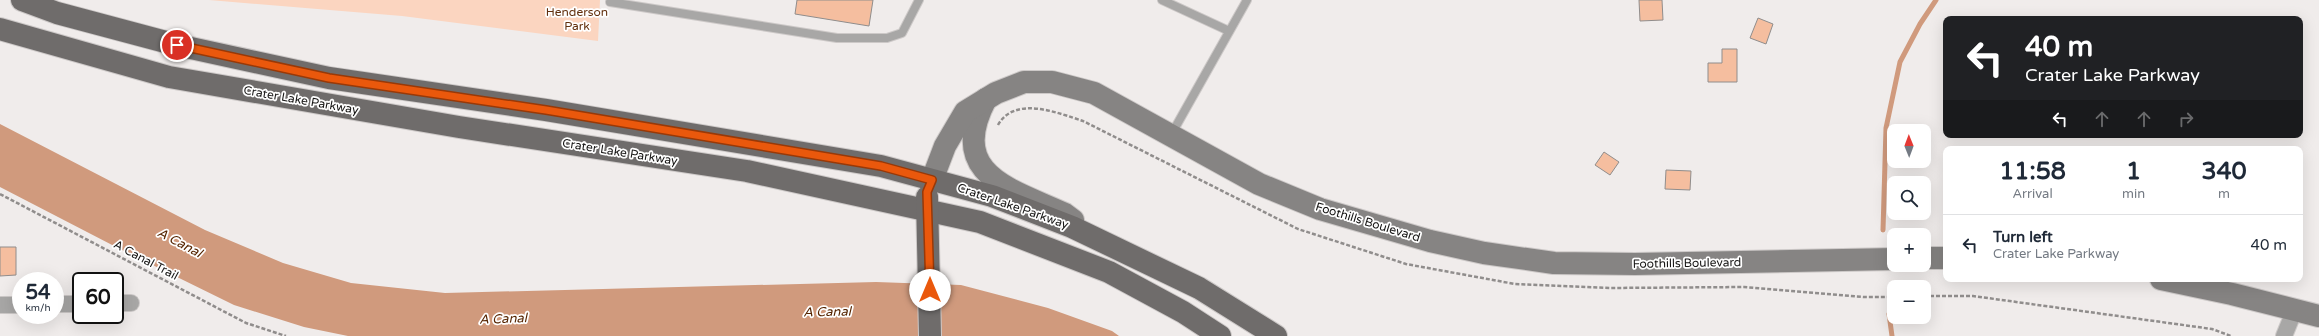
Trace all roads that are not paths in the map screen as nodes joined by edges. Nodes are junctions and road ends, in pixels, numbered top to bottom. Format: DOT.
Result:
graph roads {
  1 [pos="22,0"];
  2 [pos="919,0"];
  3 [pos="1162,0"];
  4 [pos="1247,0"];
  5 [pos="610,2"];
  6 [pos="0,29"];
  7 [pos="1229,31"];
  8 [pos="986,100"];
  9 [pos="1170,136"];
  10 [pos="929,194"];
  11 [pos="1096,238"];
  12 [pos="1931,258"];
  13 [pos="1943,258"];
  14 [pos="1887,259"];
  15 [pos="2174,282"];
  16 [pos="0,305"];
  17 [pos="12,305"];
  18 [pos="2295,309"];
  19 [pos="2319,316"];
  20 [pos="930,336"];
  21 [pos="1220,336"];
  22 [pos="1276,336"];
  23 [pos="2284,336"];
  1 -- 10 [label="main road, Crater Lake Parkway"];
  2 -- 5 [label="lane"];
  3 -- 7 [label="lane"];
  4 -- 7 [label="lane"];
  6 -- 10 [label="main road, Crater Lake Parkway"];
  7 -- 9 [label="lane"];
  8 -- 9 [label="main road, Foothills Boulevard"];
  8 -- 10 [label="main road, Foothills Boulevard"];
  8 -- 11 [label="main road"];
  9 -- 14 [label="main road, Foothills Boulevard"];
  10 -- 11 [label="main road, Crater Lake Parkway"];
  10 -- 20 [label="main road"];
  10 -- 21 [label="main road, Crater Lake Parkway"];
  11 -- 22 [label="main road, Crater Lake Parkway"];
  12 -- 13 [label="main road"];
  15 -- 18 [label="main road"];
  16 -- 17 [label="street"];
  18 -- 19 [label="main road"];
  18 -- 23 [label="street"];
}
